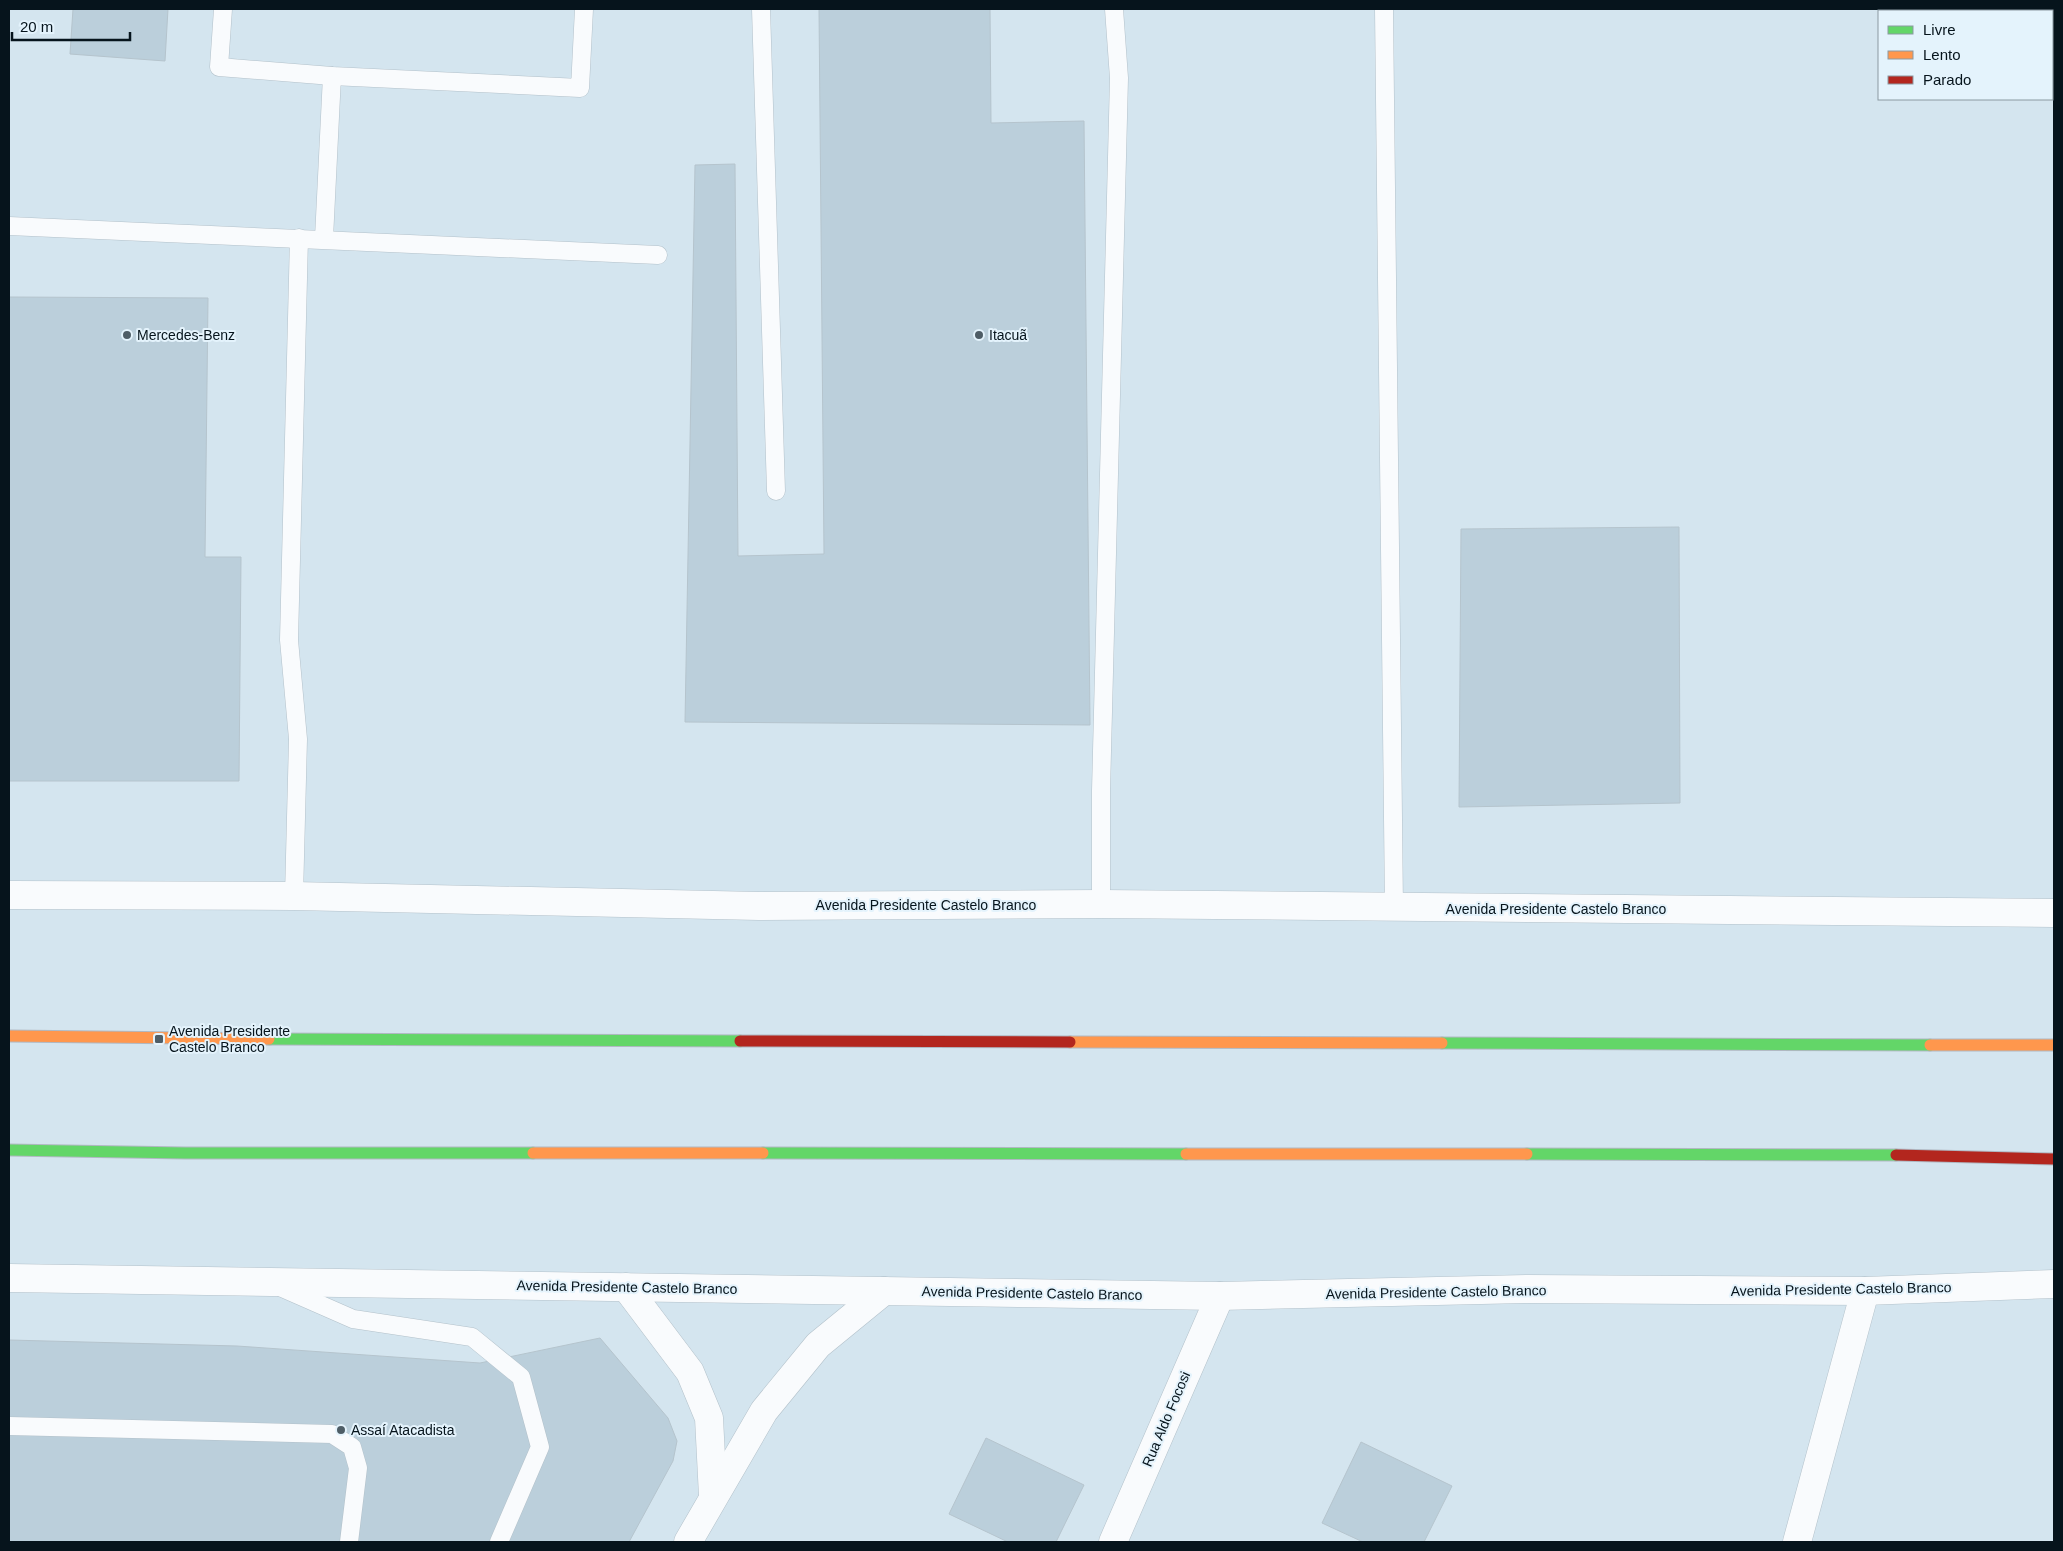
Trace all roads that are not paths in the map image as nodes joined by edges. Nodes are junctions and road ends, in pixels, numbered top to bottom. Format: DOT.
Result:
graph roads {
  1 [pos="223,9"];
  2 [pos="584,9"];
  3 [pos="761,9"];
  4 [pos="1114,9"];
  5 [pos="1384,9"];
  6 [pos="332,76"];
  7 [pos="9,226"];
  8 [pos="299,238"];
  9 [pos="324,238"];
  10 [pos="658,255"];
  11 [pos="776,491"];
  12 [pos="9,895"];
  13 [pos="294,896"];
  14 [pos="1101,904"];
  15 [pos="1394,908"];
  16 [pos="2054,913"];
  17 [pos="9,1036"];
  18 [pos="2054,1045"];
  19 [pos="9,1150"];
  20 [pos="2054,1159"];
  21 [pos="9,1278"];
  22 [pos="268,1282"];
  23 [pos="2054,1284"];
  24 [pos="626,1287"];
  25 [pos="884,1291"];
  26 [pos="1865,1291"];
  27 [pos="1220,1296"];
  28 [pos="9,1426"];
  29 [pos="713,1496"];
  30 [pos="349,1542"];
  31 [pos="499,1542"];
  32 [pos="688,1542"];
  33 [pos="1113,1542"];
  34 [pos="1797,1542"];
  1 -- 6 [label="lane"];
  2 -- 6 [label="lane"];
  3 -- 11 [label="lane"];
  4 -- 14 [label="lane"];
  5 -- 15 [label="lane"];
  6 -- 9 [label="lane"];
  7 -- 8 [label="lane"];
  8 -- 9 [label="lane"];
  8 -- 13 [label="lane"];
  9 -- 10 [label="lane"];
  12 -- 13 [label="street, Avenida Presidente Castelo Branco"];
  13 -- 14 [label="street, Avenida Presidente Castelo Branco"];
  14 -- 15 [label="street, Avenida Presidente Castelo Branco"];
  15 -- 16 [label="street, Avenida Presidente Castelo Branco"];
  17 -- 18 [label="main road"];
  19 -- 20 [label="main road"];
  21 -- 22 [label="street, Avenida Presidente Castelo Branco"];
  22 -- 24 [label="street, Avenida Presidente Castelo Branco"];
  22 -- 31 [label="lane"];
  23 -- 26 [label="street, Avenida Presidente Castelo Branco"];
  24 -- 25 [label="street, Avenida Presidente Castelo Branco"];
  24 -- 29 [label="street"];
  25 -- 27 [label="street, Avenida Presidente Castelo Branco"];
  25 -- 29 [label="street"];
  26 -- 27 [label="street, Avenida Presidente Castelo Branco"];
  26 -- 34 [label="street"];
  27 -- 33 [label="street, Rua Aldo Focosi"];
  28 -- 30 [label="lane"];
  29 -- 32 [label="street"];
}
